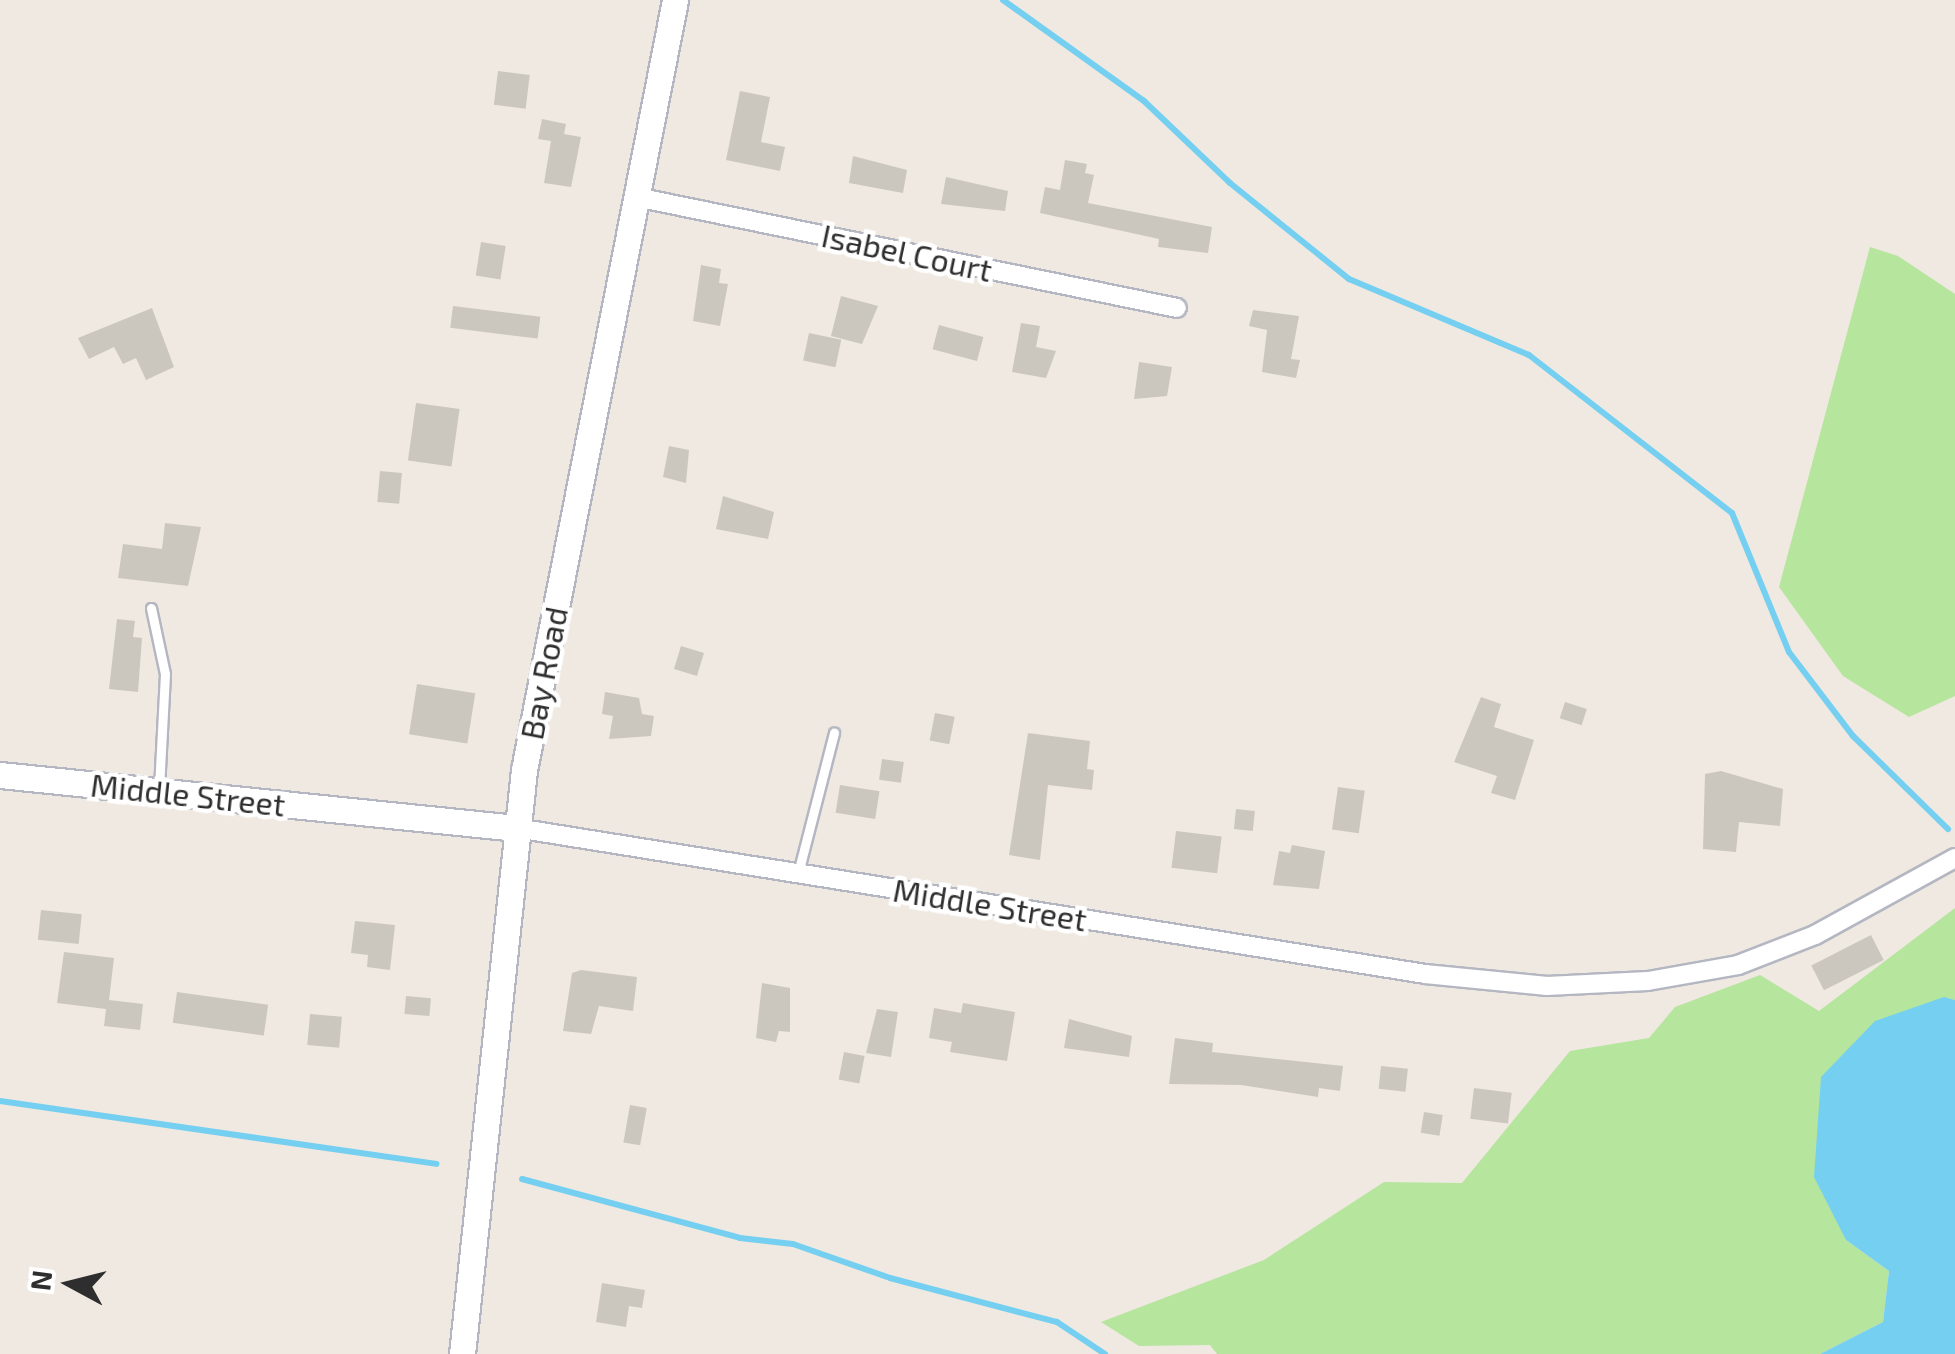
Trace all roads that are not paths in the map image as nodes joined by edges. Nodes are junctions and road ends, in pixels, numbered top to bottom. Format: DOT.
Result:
graph roads {
  1 [pos="674,0"];
  2 [pos="636,196"];
  3 [pos="1177,308"];
  4 [pos="152,608"];
  5 [pos="834,733"];
  6 [pos="0,775"];
  7 [pos="158,791"];
  8 [pos="516,828"];
  9 [pos="1955,858"];
  10 [pos="798,873"];
  11 [pos="462,1354"];
  1 -- 2 [label="main road, Bay Road"];
  2 -- 3 [label="street, Isabel Court"];
  2 -- 8 [label="main road, Bay Road"];
  4 -- 7 [label="lane"];
  5 -- 10 [label="lane"];
  6 -- 7 [label="main road, Middle Street"];
  7 -- 8 [label="main road, Middle Street"];
  8 -- 10 [label="street, Middle Street"];
  8 -- 11 [label="main road, Bay Road"];
  9 -- 10 [label="street, Middle Street"];
}
